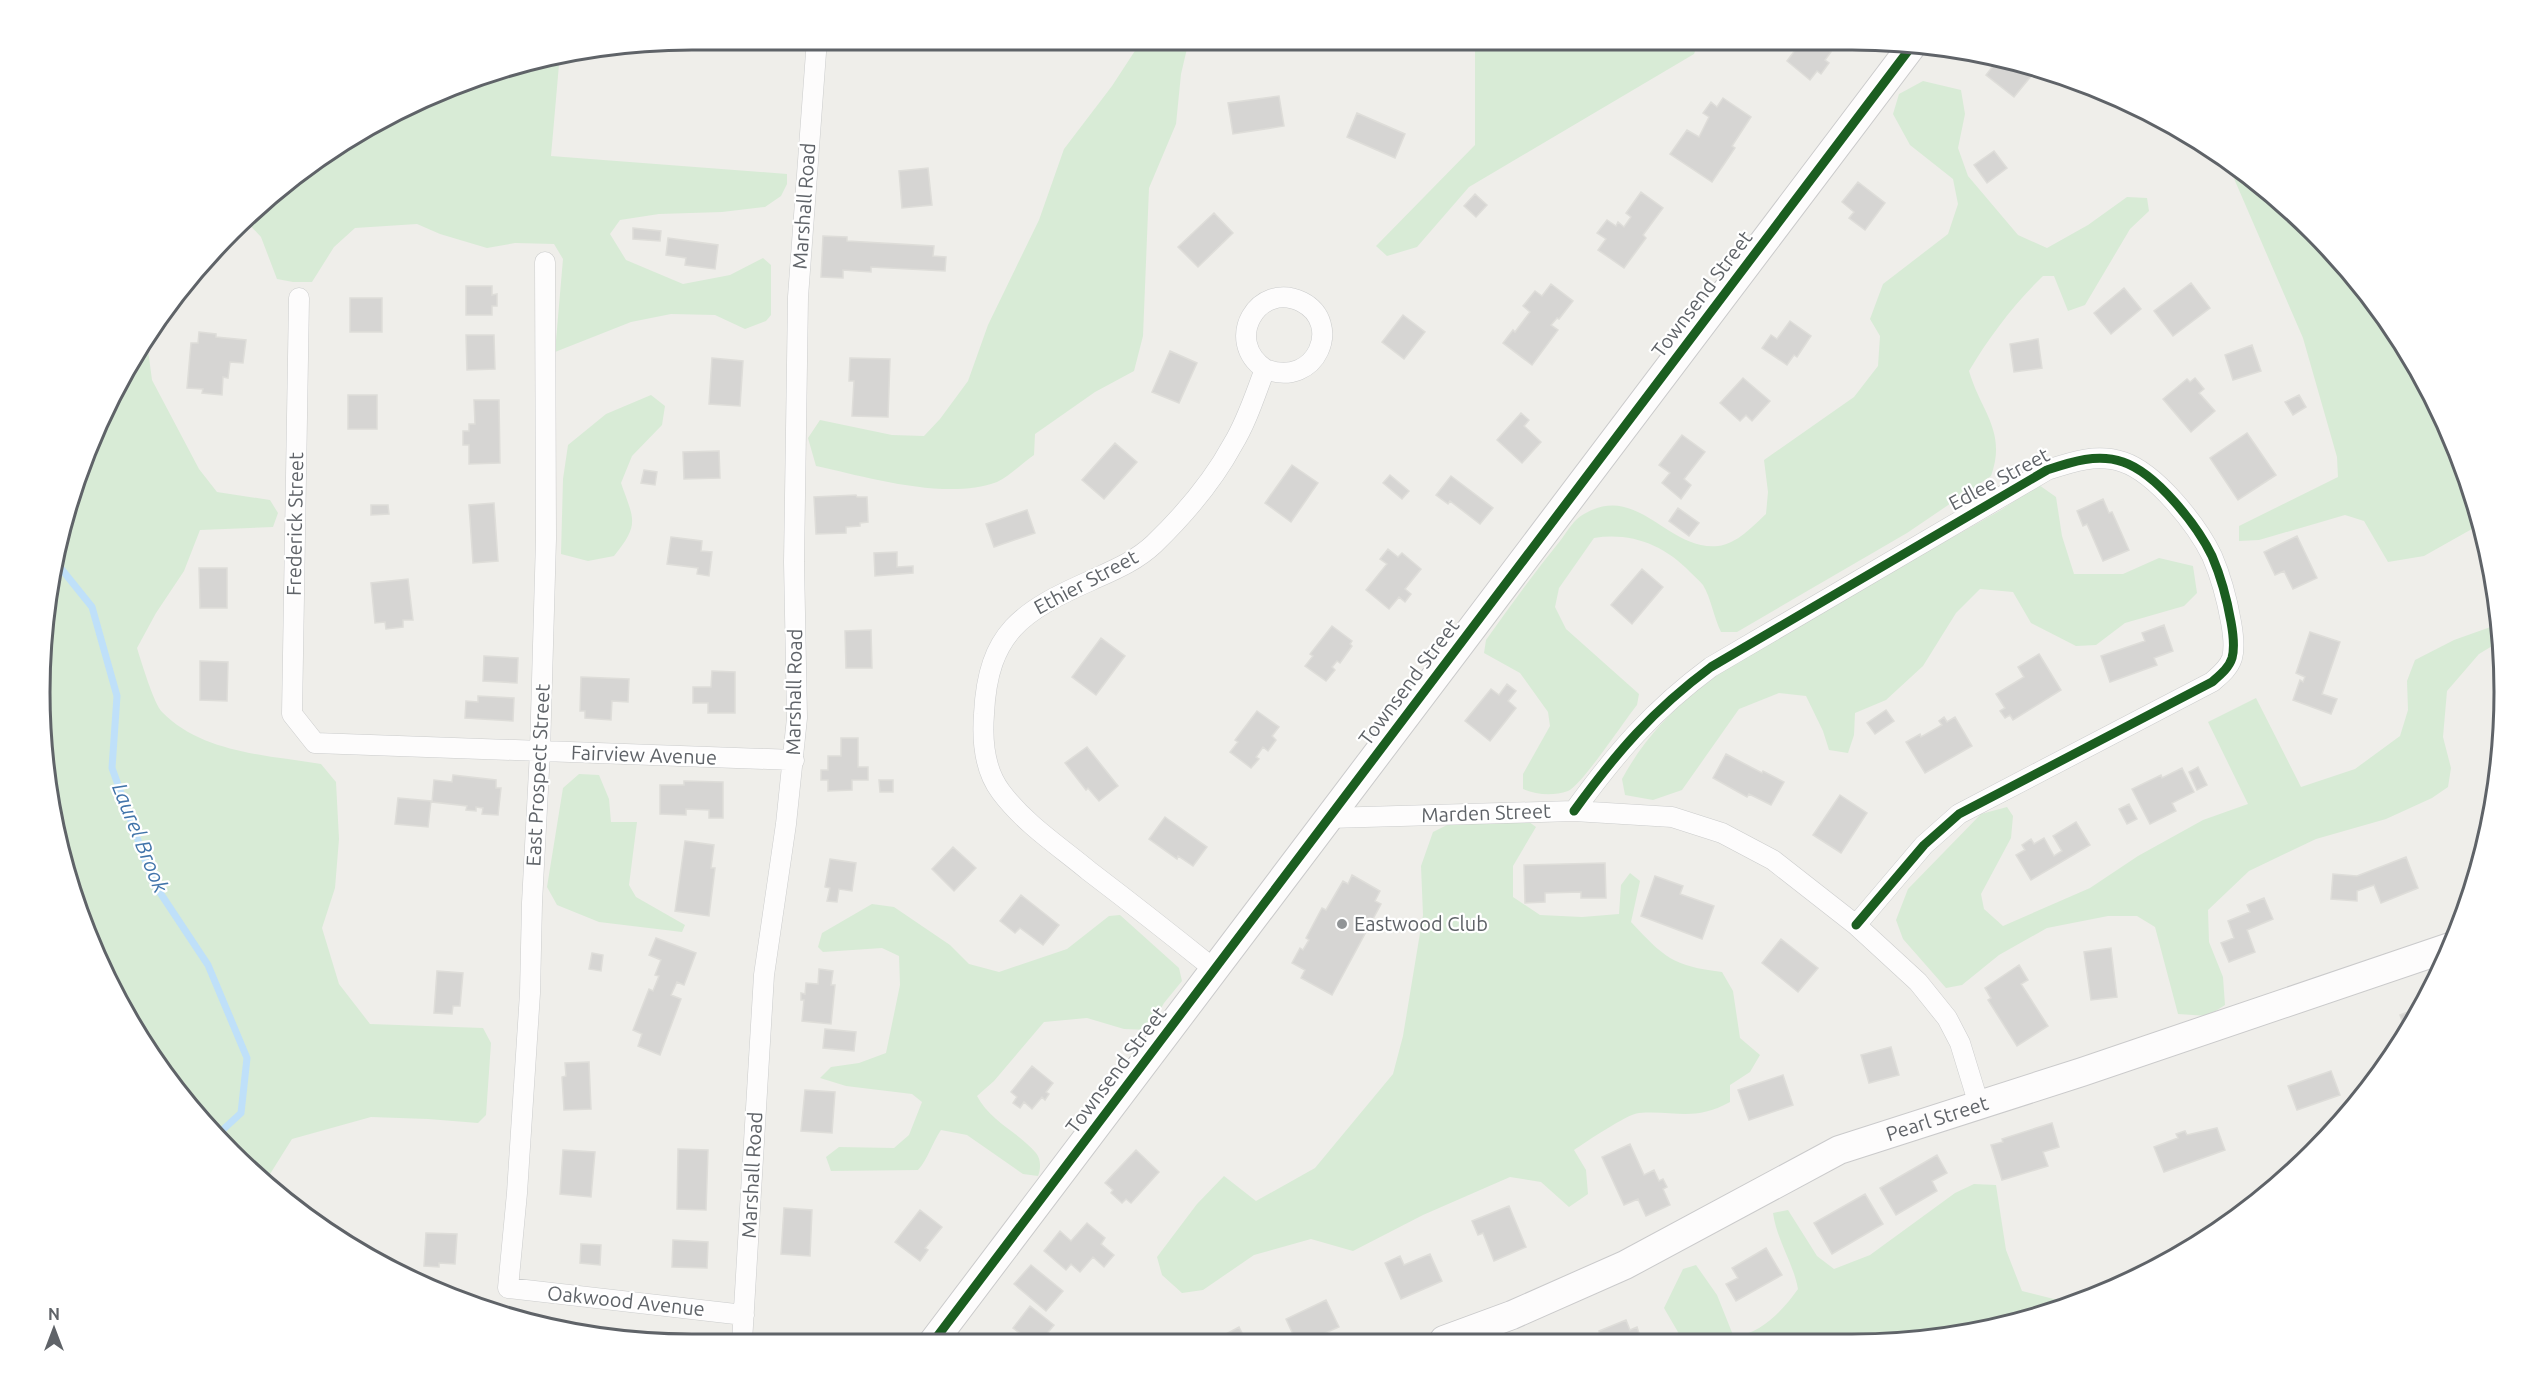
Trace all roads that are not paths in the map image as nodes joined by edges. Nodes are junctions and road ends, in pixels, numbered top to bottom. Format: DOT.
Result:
graph roads {
  1 [pos="816,50"];
  2 [pos="1908,52"];
  3 [pos="545,262"];
  4 [pos="299,298"];
  5 [pos="1265,369"];
  6 [pos="315,743"];
  7 [pos="540,751"];
  8 [pos="794,760"];
  9 [pos="1574,811"];
  10 [pos="1329,818"];
  11 [pos="1856,925"];
  12 [pos="2440,950"];
  13 [pos="1214,969"];
  14 [pos="1979,1105"];
  15 [pos="508,1288"];
  16 [pos="744,1315"];
  17 [pos="1513,1327"];
  18 [pos="743,1334"];
  19 [pos="939,1334"];
  20 [pos="1476,1334"];
  1 -- 8 [label="street, Marshall Road"];
  2 -- 10 [label="street, Townsend Street"];
  3 -- 7 [label="street, East Prospect Street"];
  4 -- 6 [label="street, Frederick Street"];
  5 -- 13 [label="street, Ethier Street"];
  6 -- 7 [label="street, Fairview Avenue"];
  7 -- 8 [label="street, Fairview Avenue"];
  7 -- 15 [label="street, East Prospect Street"];
  8 -- 16 [label="street, Marshall Road"];
  9 -- 10 [label="street, Marden Street"];
  9 -- 11 [label="street, Marden Street"];
  9 -- 11 [label="street, Edlee Street"];
  10 -- 13 [label="street, Townsend Street"];
  11 -- 14 [label="street, Marden Street"];
  12 -- 14 [label="street, Pearl Street"];
  13 -- 19 [label="street, Townsend Street"];
  14 -- 17 [label="street, Pearl Street"];
  15 -- 16 [label="street, Oakwood Avenue"];
  16 -- 18 [label="street, Marshall Road"];
  17 -- 20 [label="street, Pearl Street"];
}
